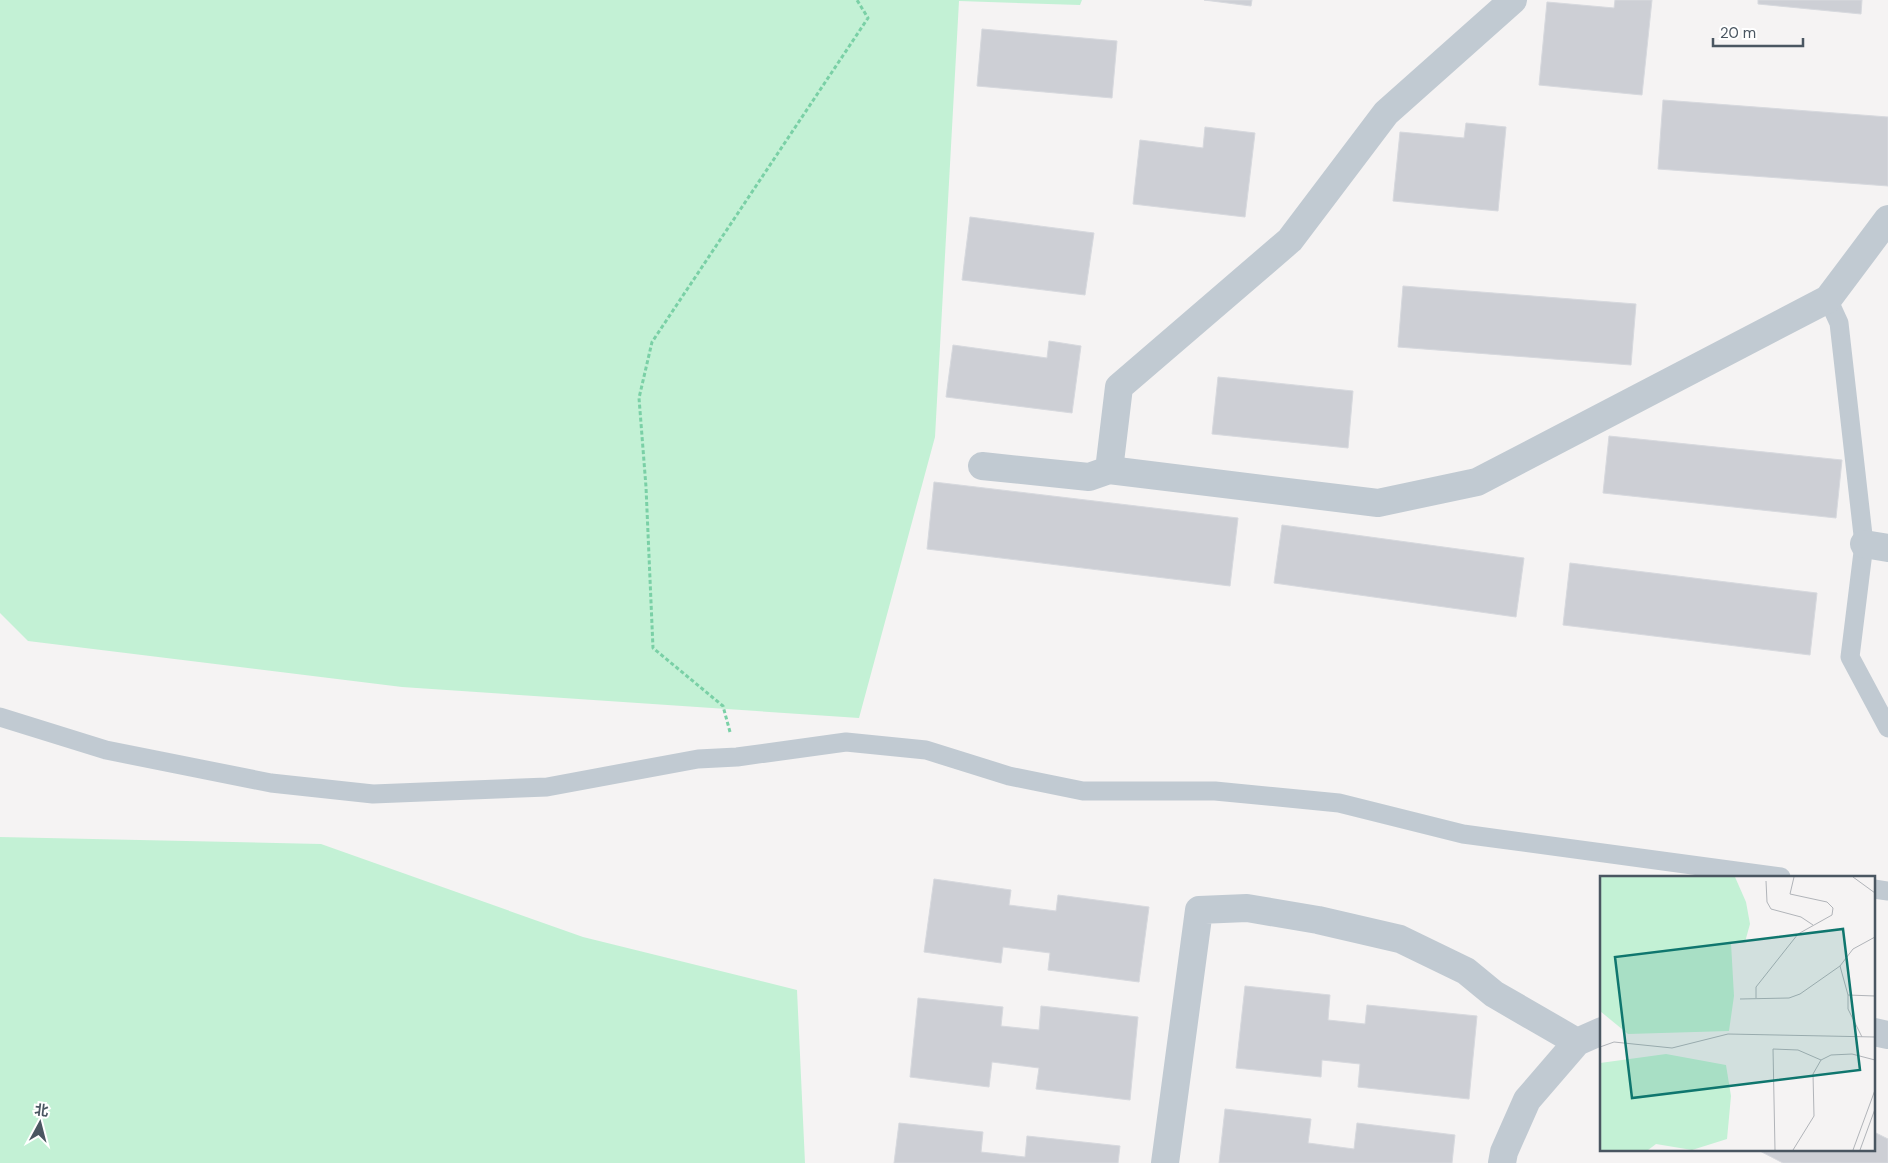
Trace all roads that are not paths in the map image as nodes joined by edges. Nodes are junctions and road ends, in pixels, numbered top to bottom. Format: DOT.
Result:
graph roads {
  1 [pos="1513,0"];
  2 [pos="1888,219"];
  3 [pos="1828,299"];
  4 [pos="982,466"];
  5 [pos="1109,470"];
  6 [pos="1876,546"];
  7 [pos="0,717"];
  8 [pos="1888,728"];
  9 [pos="1774,876"];
  10 [pos="1600,1032"];
  11 [pos="1577,1042"];
  12 [pos="1165,1163"];
  13 [pos="1502,1163"];
  1 -- 5 [label="street"];
  2 -- 3 [label="street"];
  3 -- 5 [label="street"];
  3 -- 6 [label="lane"];
  4 -- 5 [label="street"];
  6 -- 8 [label="lane"];
  7 -- 9 [label="lane"];
  10 -- 11 [label="street"];
  11 -- 12 [label="street"];
  11 -- 13 [label="street"];
}
